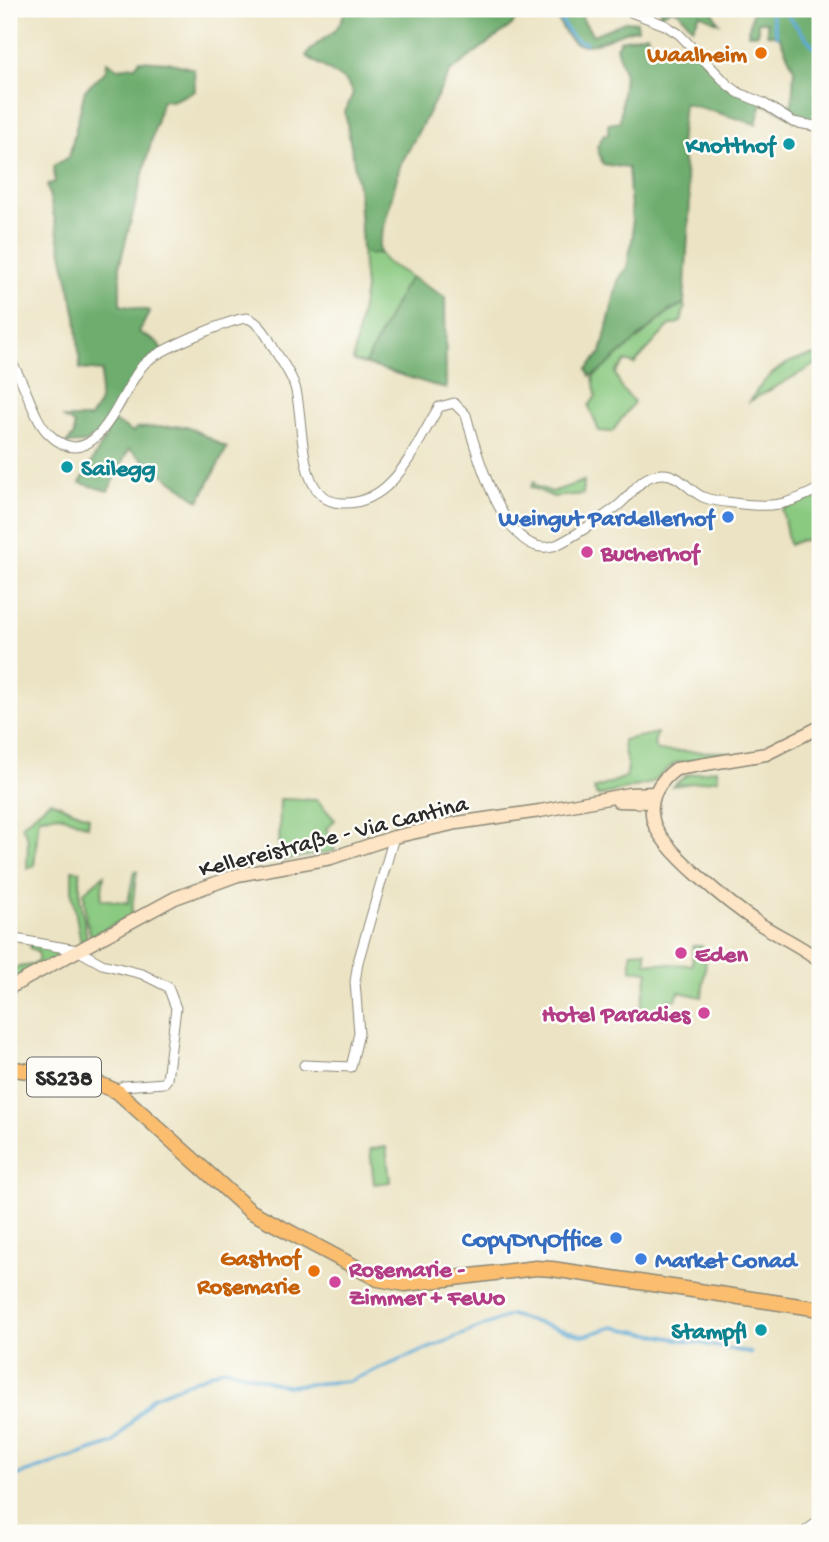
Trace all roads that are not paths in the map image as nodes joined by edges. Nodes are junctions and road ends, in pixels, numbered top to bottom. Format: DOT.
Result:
graph roads {
  1 [pos="623,9"];
  2 [pos="820,127"];
  3 [pos="9,359"];
  4 [pos="820,488"];
  5 [pos="820,727"];
  6 [pos="653,797"];
  7 [pos="394,837"];
  8 [pos="9,939"];
  9 [pos="78,950"];
  10 [pos="820,961"];
  11 [pos="9,988"];
  12 [pos="304,1065"];
  13 [pos="9,1068"];
  14 [pos="118,1092"];
  15 [pos="820,1309"];
  16 [pos="820,1520"];
  17 [pos="803,1533"];
  1 -- 2 [label="street"];
  3 -- 4 [label="street"];
  5 -- 6 [label="street"];
  6 -- 7 [label="street, Kellereistraße - Via Cantina"];
  6 -- 10 [label="street"];
  7 -- 9 [label="street, Kellereistraße - Via Cantina"];
  7 -- 12 [label="street"];
  8 -- 9 [label="street"];
  9 -- 11 [label="street, Kellereistraße - Via Cantina"];
  9 -- 14 [label="street"];
  13 -- 14 [label="main road, SS238"];
  14 -- 15 [label="main road, SS238"];
  16 -- 17 [label="street"];
}
